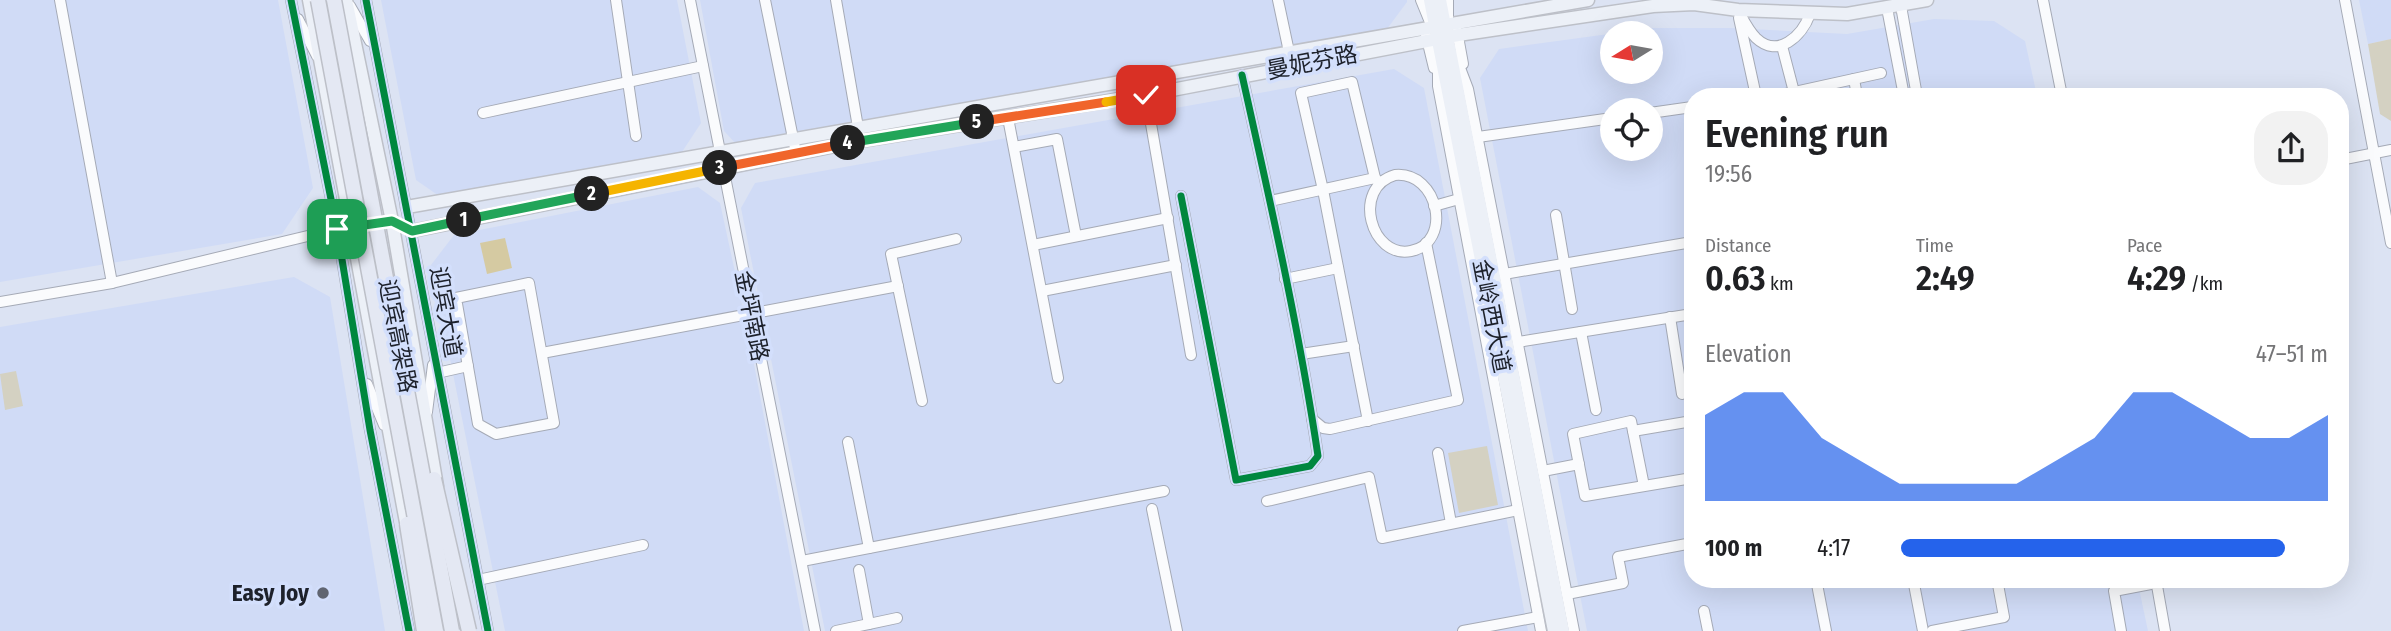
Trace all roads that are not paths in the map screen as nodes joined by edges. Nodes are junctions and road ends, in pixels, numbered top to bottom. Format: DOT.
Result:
graph roads {
  1 [pos="60,0"];
  2 [pos="309,0"];
  3 [pos="318,0"];
  4 [pos="334,0"];
  5 [pos="346,0"];
  6 [pos="366,0"];
  7 [pos="615,0"];
  8 [pos="690,0"];
  9 [pos="765,0"];
  10 [pos="836,0"];
  11 [pos="1278,0"];
  12 [pos="1420,0"];
  13 [pos="1430,0"];
  14 [pos="1440,0"];
  15 [pos="1450,0"];
  16 [pos="1587,0"];
  17 [pos="1927,0"];
  18 [pos="2043,0"];
  19 [pos="2345,0"];
  20 [pos="292,5"];
  21 [pos="1901,6"];
  22 [pos="1887,8"];
  23 [pos="1738,10"];
  24 [pos="1810,14"];
  25 [pos="1441,31"];
  26 [pos="1782,46"];
  27 [pos="376,51"];
  28 [pos="1289,52"];
  29 [pos="320,62"];
  30 [pos="703,66"];
  31 [pos="1292,66"];
  32 [pos="1881,74"];
  33 [pos="1242,75"];
  34 [pos="1854,79"];
  35 [pos="628,82"];
  36 [pos="1754,88"];
  37 [pos="1793,88"];
  38 [pos="1812,88"];
  39 [pos="1856,88"];
  40 [pos="1903,88"];
  41 [pos="1916,88"];
  42 [pos="2060,88"];
  43 [pos="1146,95"];
  44 [pos="1684,108"];
  45 [pos="1663,111"];
  46 [pos="483,113"];
  47 [pos="1008,117"];
  48 [pos="1600,120"];
  49 [pos="859,134"];
  50 [pos="636,136"];
  51 [pos="1478,138"];
  52 [pos="793,139"];
  53 [pos="1014,147"];
  54 [pos="2391,150"];
  55 [pos="719,152"];
  56 [pos="796,153"];
  57 [pos="2374,153"];
  58 [pos="2349,158"];
  59 [pos="722,167"];
  60 [pos="1377,181"];
  61 [pos="1323,190"];
  62 [pos="1181,196"];
  63 [pos="1459,199"];
  64 [pos="1270,201"];
  65 [pos="1434,206"];
  66 [pos="407,207"];
  67 [pos="1556,215"];
  68 [pos="1168,218"];
  69 [pos="392,221"];
  70 [pos="351,226"];
  71 [pos="337,229"];
  72 [pos="412,231"];
  73 [pos="1076,236"];
  74 [pos="956,239"];
  75 [pos="1426,243"];
  76 [pos="1684,243"];
  77 [pos="2391,243"];
  78 [pos="1033,245"];
  79 [pos="1564,264"];
  80 [pos="1176,265"];
  81 [pos="1338,268"];
  82 [pos="1504,274"];
  83 [pos="1285,279"];
  84 [pos="112,283"];
  85 [pos="898,286"];
  86 [pos="1042,291"];
  87 [pos="0,302"];
  88 [pos="1572,309"];
  89 [pos="751,315"];
  90 [pos="1684,315"];
  91 [pos="1670,317"];
  92 [pos="396,319"];
  93 [pos="379,325"];
  94 [pos="1581,332"];
  95 [pos="1517,342"];
  96 [pos="1354,346"];
  97 [pos="542,353"];
  98 [pos="1301,354"];
  99 [pos="434,355"];
  100 [pos="1191,355"];
  101 [pos="468,366"];
  102 [pos="360,367"];
  103 [pos="437,373"];
  104 [pos="1058,378"];
  105 [pos="1682,394"];
  106 [pos="922,401"];
  107 [pos="1596,410"];
  108 [pos="1312,419"];
  109 [pos="1368,421"];
  110 [pos="1684,422"];
  111 [pos="426,423"];
  112 [pos="1633,431"];
  113 [pos="390,438"];
  114 [pos="848,442"];
  115 [pos="1438,453"];
  116 [pos="1578,464"];
  117 [pos="1543,471"];
  118 [pos="1684,479"];
  119 [pos="1644,486"];
  120 [pos="1164,491"];
  121 [pos="1267,501"];
  122 [pos="1152,509"];
  123 [pos="1518,510"];
  124 [pos="1451,523"];
  125 [pos="643,545"];
  126 [pos="1684,545"];
  127 [pos="869,548"];
  128 [pos="802,561"];
  129 [pos="859,570"];
  130 [pos="478,580"];
  131 [pos="1818,588"];
  132 [pos="1915,588"];
  133 [pos="1999,588"];
  134 [pos="2129,588"];
  135 [pos="2157,588"];
  136 [pos="1567,594"];
  137 [pos="1704,611"];
  138 [pos="1538,617"];
  139 [pos="897,618"];
  140 [pos="869,624"];
  141 [pos="409,631"];
  142 [pos="425,631"];
  143 [pos="436,631"];
  144 [pos="452,631"];
  145 [pos="462,631"];
  146 [pos="469,631"];
  147 [pos="488,631"];
  148 [pos="815,631"];
  149 [pos="836,631"];
  150 [pos="1177,631"];
  151 [pos="1463,631"];
  152 [pos="1541,631"];
  153 [pos="1554,631"];
  154 [pos="1563,631"];
  155 [pos="1574,631"];
  156 [pos="1708,631"];
  157 [pos="1826,631"];
  158 [pos="1923,631"];
  159 [pos="1932,631"];
  160 [pos="2120,631"];
  161 [pos="2165,631"];
  1 -- 84 [label="street"];
  2 -- 29 [label="main road"];
  3 -- 93 [label="highway, 迎宾高架路, bridge"];
  4 -- 92 [label="highway, 迎宾高架路, bridge"];
  5 -- 27 [label="street"];
  5 -- 69 [label="main road, 迎宾大道"];
  6 -- 27 [label="street, 迎宾大道"];
  7 -- 35 [label="street"];
  8 -- 30 [label="street, 金坪南路"];
  9 -- 52 [label="street"];
  10 -- 49 [label="street"];
  11 -- 28 [label="street"];
  12 -- 25 [label="street"];
  13 -- 25 [label="main road, 金岭西大道"];
  14 -- 25 [label="main road, 金岭西大道"];
  15 -- 25 [label="street"];
  16 -- 25 [label="main road, 曼妮芬路"];
  17 -- 21 [label="main road, 曼妮芬路"];
  18 -- 42 [label="street"];
  19 -- 57 [label="street"];
  20 -- 29 [label="street"];
  20 -- 71 [label="street"];
  21 -- 22 [label="main road, 曼妮芬路"];
  21 -- 41 [label="street"];
  22 -- 24 [label="main road, 曼妮芬路"];
  22 -- 40 [label="street"];
  23 -- 24 [label="main road, 曼妮芬路"];
  23 -- 25 [label="main road, 曼妮芬路"];
  23 -- 26 [label="street"];
  23 -- 36 [label="street"];
  24 -- 26 [label="street"];
  25 -- 28 [label="main road, 曼妮芬路"];
  25 -- 31 [label="main road, 曼妮芬路"];
  25 -- 51 [label="street"];
  25 -- 63 [label="street"];
  25 -- 153 [label="main road, 金岭西大道"];
  25 -- 154 [label="main road, 金岭西大道"];
  26 -- 37 [label="street"];
  27 -- 66 [label="street, 迎宾大道"];
  28 -- 31 [label="street"];
  28 -- 49 [label="main road, 曼妮芬路"];
  29 -- 70 [label="main road"];
  30 -- 35 [label="street"];
  30 -- 55 [label="street, 金坪南路"];
  31 -- 33 [label="main road, 曼妮芬路"];
  32 -- 34 [label="street"];
  33 -- 43 [label="main road, 曼妮芬路"];
  33 -- 64 [label="street"];
  34 -- 38 [label="street"];
  34 -- 39 [label="street"];
  35 -- 46 [label="street"];
  35 -- 50 [label="street"];
  43 -- 47 [label="main road, 曼妮芬路"];
  43 -- 68 [label="street"];
  44 -- 45 [label="street"];
  47 -- 49 [label="main road, 曼妮芬路"];
  47 -- 53 [label="street"];
  48 -- 51 [label="street"];
  49 -- 52 [label="main road, 曼妮芬路"];
  49 -- 56 [label="main road, 曼妮芬路"];
  51 -- 82 [label="street"];
  52 -- 55 [label="main road, 曼妮芬路"];
  52 -- 56 [label="street"];
  53 -- 73 [label="street"];
  53 -- 78 [label="street"];
  54 -- 57 [label="street"];
  55 -- 59 [label="street, 金坪南路"];
  55 -- 66 [label="main road, 曼妮芬路"];
  56 -- 59 [label="main road, 曼妮芬路"];
  57 -- 58 [label="street"];
  57 -- 77 [label="street"];
  59 -- 72 [label="main road, 曼妮芬路"];
  59 -- 89 [label="street, 金坪南路"];
  60 -- 61 [label="street"];
  60 -- 61 [label="street"];
  60 -- 65 [label="street"];
  60 -- 75 [label="street"];
  61 -- 64 [label="street"];
  61 -- 81 [label="street"];
  62 -- 108 [label="street"];
  63 -- 65 [label="street"];
  63 -- 123 [label="street"];
  64 -- 83 [label="street"];
  65 -- 75 [label="street"];
  66 -- 69 [label="street"];
  66 -- 72 [label="street, 迎宾大道"];
  67 -- 79 [label="street"];
  68 -- 73 [label="street"];
  68 -- 80 [label="street"];
  69 -- 70 [label="street"];
  69 -- 72 [label="street"];
  69 -- 111 [label="main road, 迎宾大道"];
  70 -- 71 [label="street"];
  70 -- 113 [label="main road"];
  71 -- 84 [label="street"];
  71 -- 102 [label="street"];
  72 -- 99 [label="street, 迎宾大道"];
  73 -- 78 [label="street"];
  74 -- 85 [label="street"];
  75 -- 109 [label="street"];
  76 -- 79 [label="street"];
  78 -- 86 [label="street"];
  79 -- 82 [label="street"];
  79 -- 88 [label="street"];
  80 -- 86 [label="street"];
  80 -- 100 [label="street"];
  81 -- 83 [label="street"];
  81 -- 96 [label="street"];
  82 -- 95 [label="street"];
  83 -- 98 [label="street"];
  84 -- 87 [label="street"];
  85 -- 89 [label="street"];
  85 -- 106 [label="street"];
  86 -- 104 [label="street"];
  89 -- 97 [label="street"];
  89 -- 128 [label="street, 金坪南路"];
  90 -- 91 [label="street"];
  91 -- 94 [label="street"];
  91 -- 105 [label="street"];
  92 -- 144 [label="highway, 迎宾高架路, bridge"];
  92 -- 146 [label="highway, bridge"];
  93 -- 142 [label="highway, bridge"];
  93 -- 143 [label="highway, 迎宾高架路, bridge"];
  94 -- 95 [label="street"];
  94 -- 107 [label="street"];
  95 -- 117 [label="street"];
  96 -- 98 [label="street"];
  96 -- 109 [label="street"];
  97 -- 101 [label="street"];
  97 -- 101 [label="street"];
  98 -- 108 [label="street"];
  99 -- 103 [label="street, 迎宾大道"];
  99 -- 111 [label="street"];
  101 -- 103 [label="street"];
  102 -- 113 [label="street"];
  102 -- 141 [label="street"];
  103 -- 130 [label="street, 迎宾大道"];
  108 -- 109 [label="street"];
  110 -- 112 [label="street"];
  111 -- 145 [label="main road, 迎宾大道"];
  112 -- 116 [label="street"];
  112 -- 119 [label="street"];
  113 -- 142 [label="main road"];
  114 -- 127 [label="street"];
  115 -- 124 [label="street"];
  116 -- 117 [label="street"];
  116 -- 119 [label="street"];
  117 -- 136 [label="street"];
  118 -- 119 [label="street"];
  120 -- 127 [label="street"];
  121 -- 124 [label="street"];
  122 -- 150 [label="street"];
  123 -- 124 [label="street"];
  123 -- 138 [label="street"];
  125 -- 130 [label="street"];
  126 -- 136 [label="street"];
  127 -- 128 [label="street"];
  128 -- 148 [label="street, 金坪南路"];
  129 -- 140 [label="street"];
  130 -- 147 [label="street, 迎宾大道"];
  131 -- 157 [label="street"];
  132 -- 158 [label="street"];
  133 -- 159 [label="street"];
  134 -- 160 [label="street"];
  135 -- 161 [label="street"];
  136 -- 155 [label="street"];
  137 -- 156 [label="street"];
  138 -- 151 [label="street"];
  138 -- 152 [label="street"];
  139 -- 140 [label="street"];
  140 -- 149 [label="street"];
}
